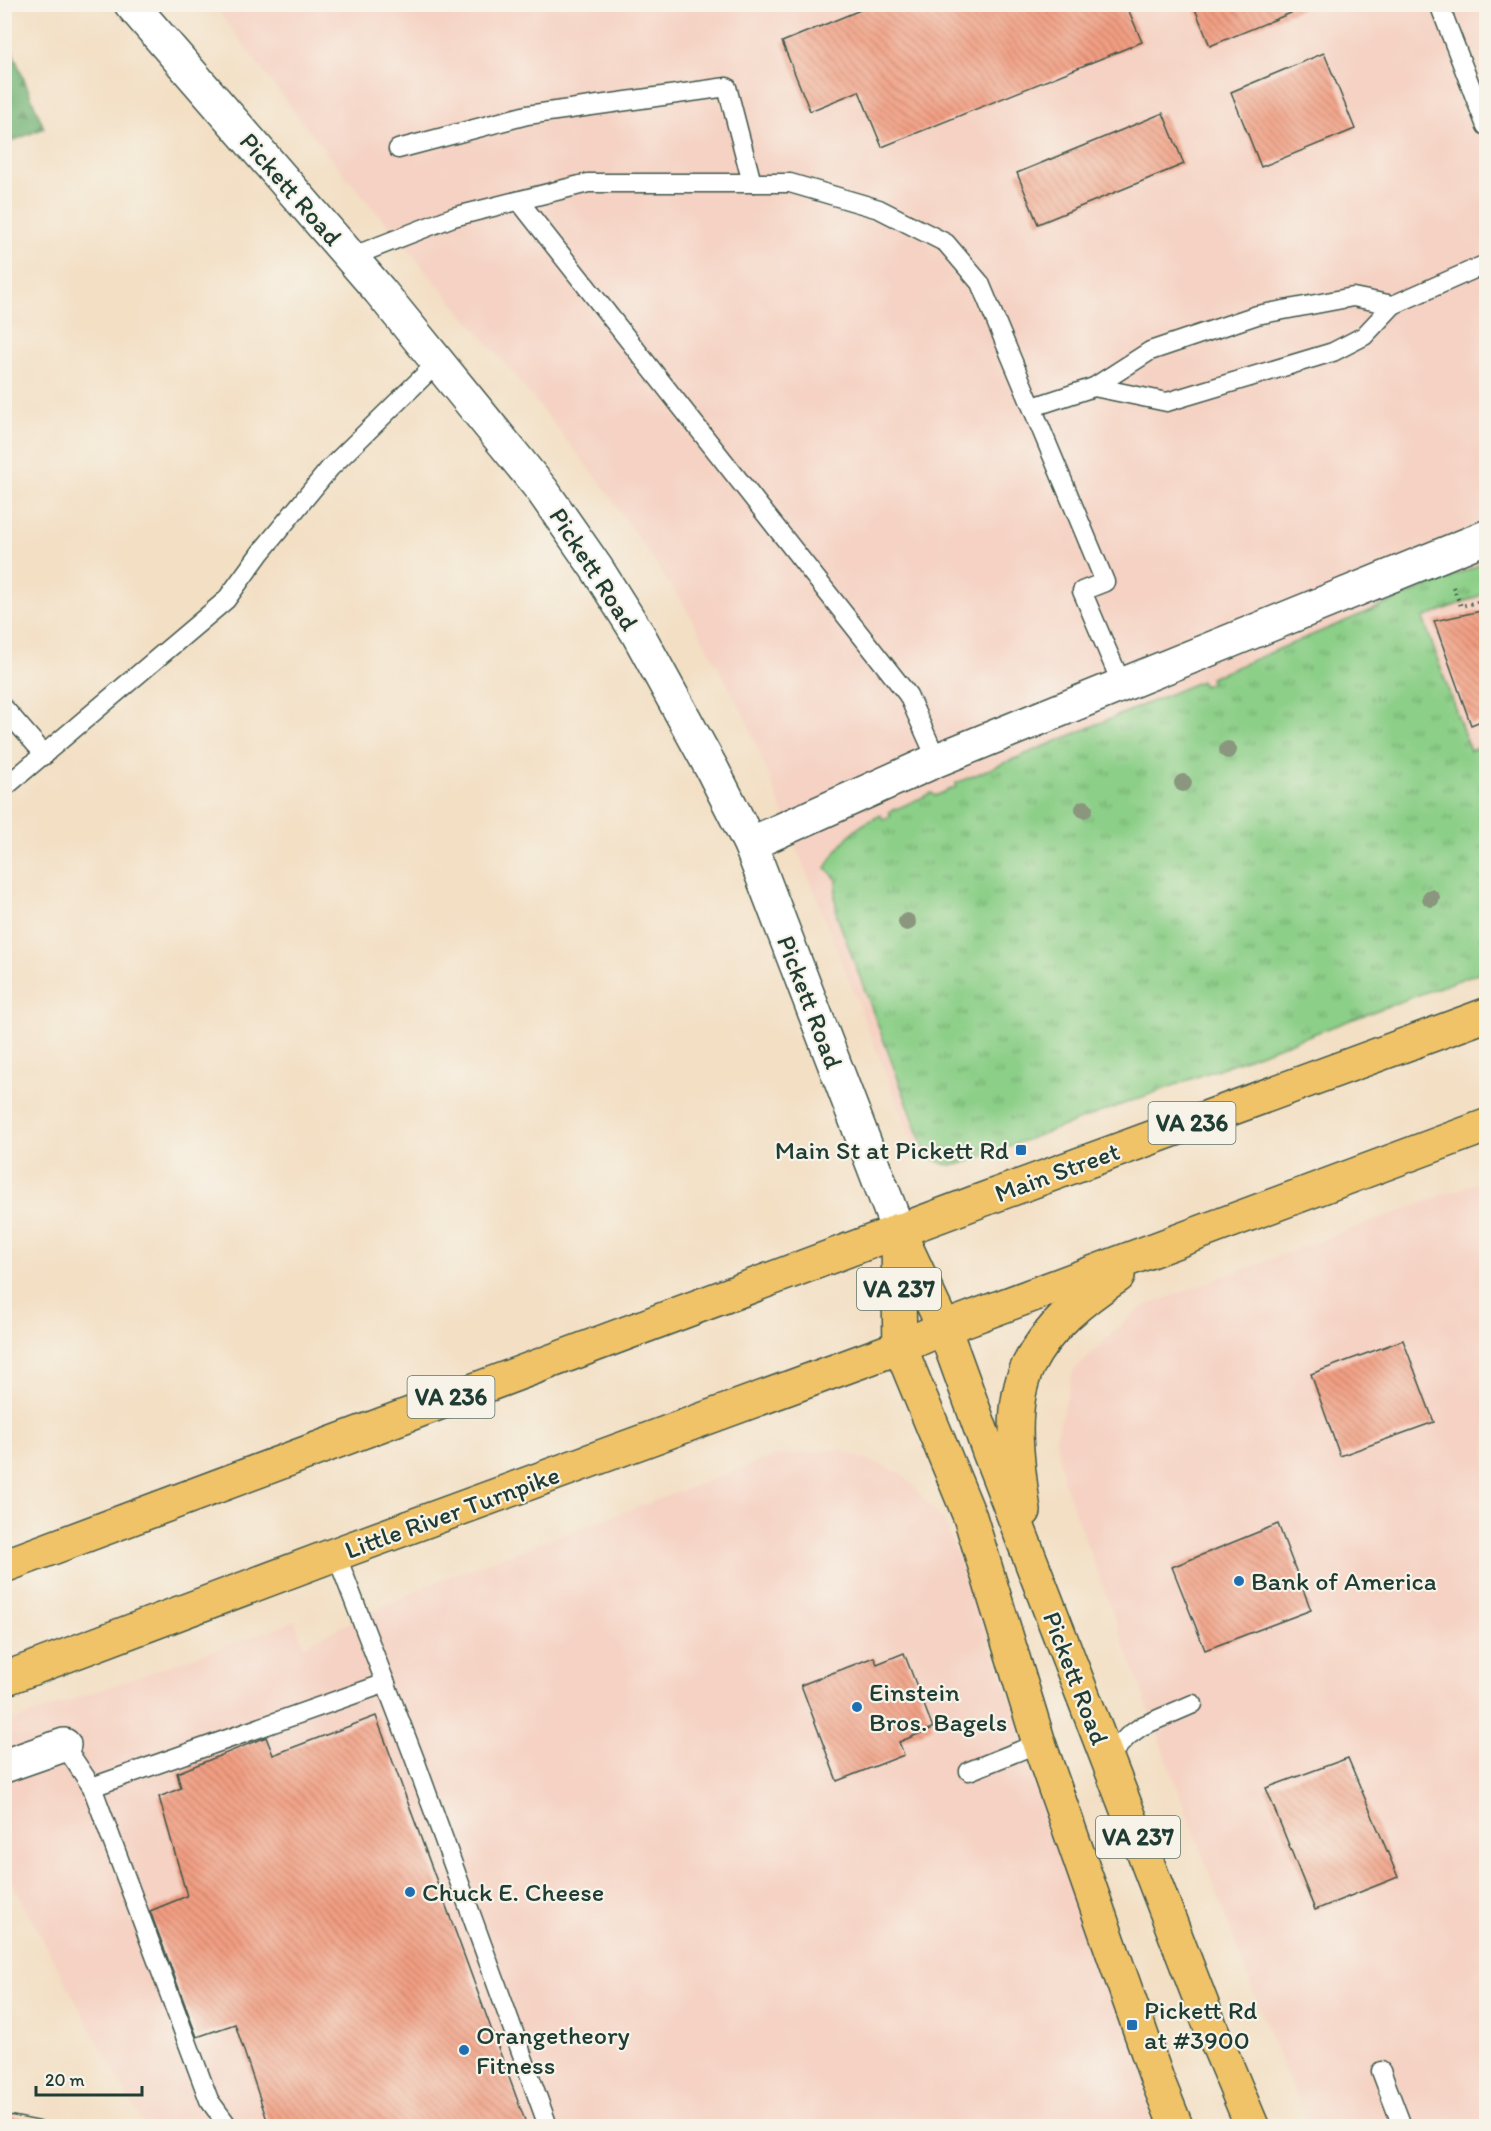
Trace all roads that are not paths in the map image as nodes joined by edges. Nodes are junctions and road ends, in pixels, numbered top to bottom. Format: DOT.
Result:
graph roads {
  1 [pos="131,4"];
  2 [pos="1440,4"];
  3 [pos="1486,126"];
  4 [pos="398,149"];
  5 [pos="753,183"];
  6 [pos="519,201"];
  7 [pos="351,257"];
  8 [pos="1486,264"];
  9 [pos="1393,305"];
  10 [pos="438,362"];
  11 [pos="1094,387"];
  12 [pos="1033,407"];
  13 [pos="1486,537"];
  14 [pos="1122,685"];
  15 [pos="4,708"];
  16 [pos="45,755"];
  17 [pos="937,760"];
  18 [pos="4,788"];
  19 [pos="750,844"];
  20 [pos="1486,1016"];
  21 [pos="1486,1126"];
  22 [pos="898,1230"];
  23 [pos="1161,1248"];
  24 [pos="944,1328"];
  25 [pos="900,1347"];
  26 [pos="336,1554"];
  27 [pos="1030,1561"];
  28 [pos="4,1566"];
  29 [pos="4,1678"];
  30 [pos="386,1683"];
  31 [pos="1193,1704"];
  32 [pos="1039,1743"];
  33 [pos="64,1745"];
  34 [pos="1107,1758"];
  35 [pos="4,1766"];
  36 [pos="969,1771"];
  37 [pos="92,1787"];
  38 [pos="1381,2071"];
  39 [pos="228,2127"];
  40 [pos="548,2127"];
  41 [pos="1176,2127"];
  42 [pos="1252,2127"];
  43 [pos="1402,2127"];
  1 -- 7 [label="street, Pickett Road"];
  2 -- 3 [label="lane"];
  4 -- 5 [label="lane"];
  5 -- 6 [label="lane"];
  5 -- 12 [label="lane"];
  6 -- 7 [label="lane"];
  6 -- 17 [label="lane"];
  7 -- 10 [label="street, Pickett Road"];
  8 -- 9 [label="lane"];
  9 -- 11 [label="lane"];
  9 -- 11 [label="lane"];
  10 -- 16 [label="lane"];
  10 -- 19 [label="street, Pickett Road"];
  11 -- 12 [label="lane"];
  12 -- 14 [label="lane"];
  13 -- 14 [label="street"];
  14 -- 17 [label="street"];
  15 -- 16 [label="lane"];
  16 -- 18 [label="lane"];
  17 -- 19 [label="street"];
  19 -- 22 [label="street, Pickett Road"];
  20 -- 22 [label="main road, Main Street / VA 236"];
  21 -- 23 [label="main road"];
  22 -- 24 [label="main road, Pickett Road / VA 237"];
  22 -- 25 [label="main road, Pickett Road / VA 237"];
  22 -- 28 [label="main road, VA 236"];
  23 -- 24 [label="main road"];
  23 -- 27 [label="main road"];
  24 -- 25 [label="main road"];
  24 -- 27 [label="main road, Pickett Road / VA 237"];
  25 -- 26 [label="main road, Little River Turnpike"];
  25 -- 32 [label="main road, Pickett Road / VA 237"];
  26 -- 29 [label="main road, Little River Turnpike"];
  26 -- 30 [label="lane"];
  27 -- 34 [label="main road, Pickett Road / VA 237"];
  30 -- 37 [label="lane"];
  30 -- 40 [label="lane"];
  31 -- 34 [label="lane"];
  32 -- 36 [label="lane"];
  32 -- 41 [label="main road, Pickett Road / VA 237"];
  33 -- 35 [label="street"];
  33 -- 37 [label="lane"];
  34 -- 42 [label="main road, Pickett Road / VA 237"];
  37 -- 39 [label="lane"];
  38 -- 43 [label="lane"];
}
